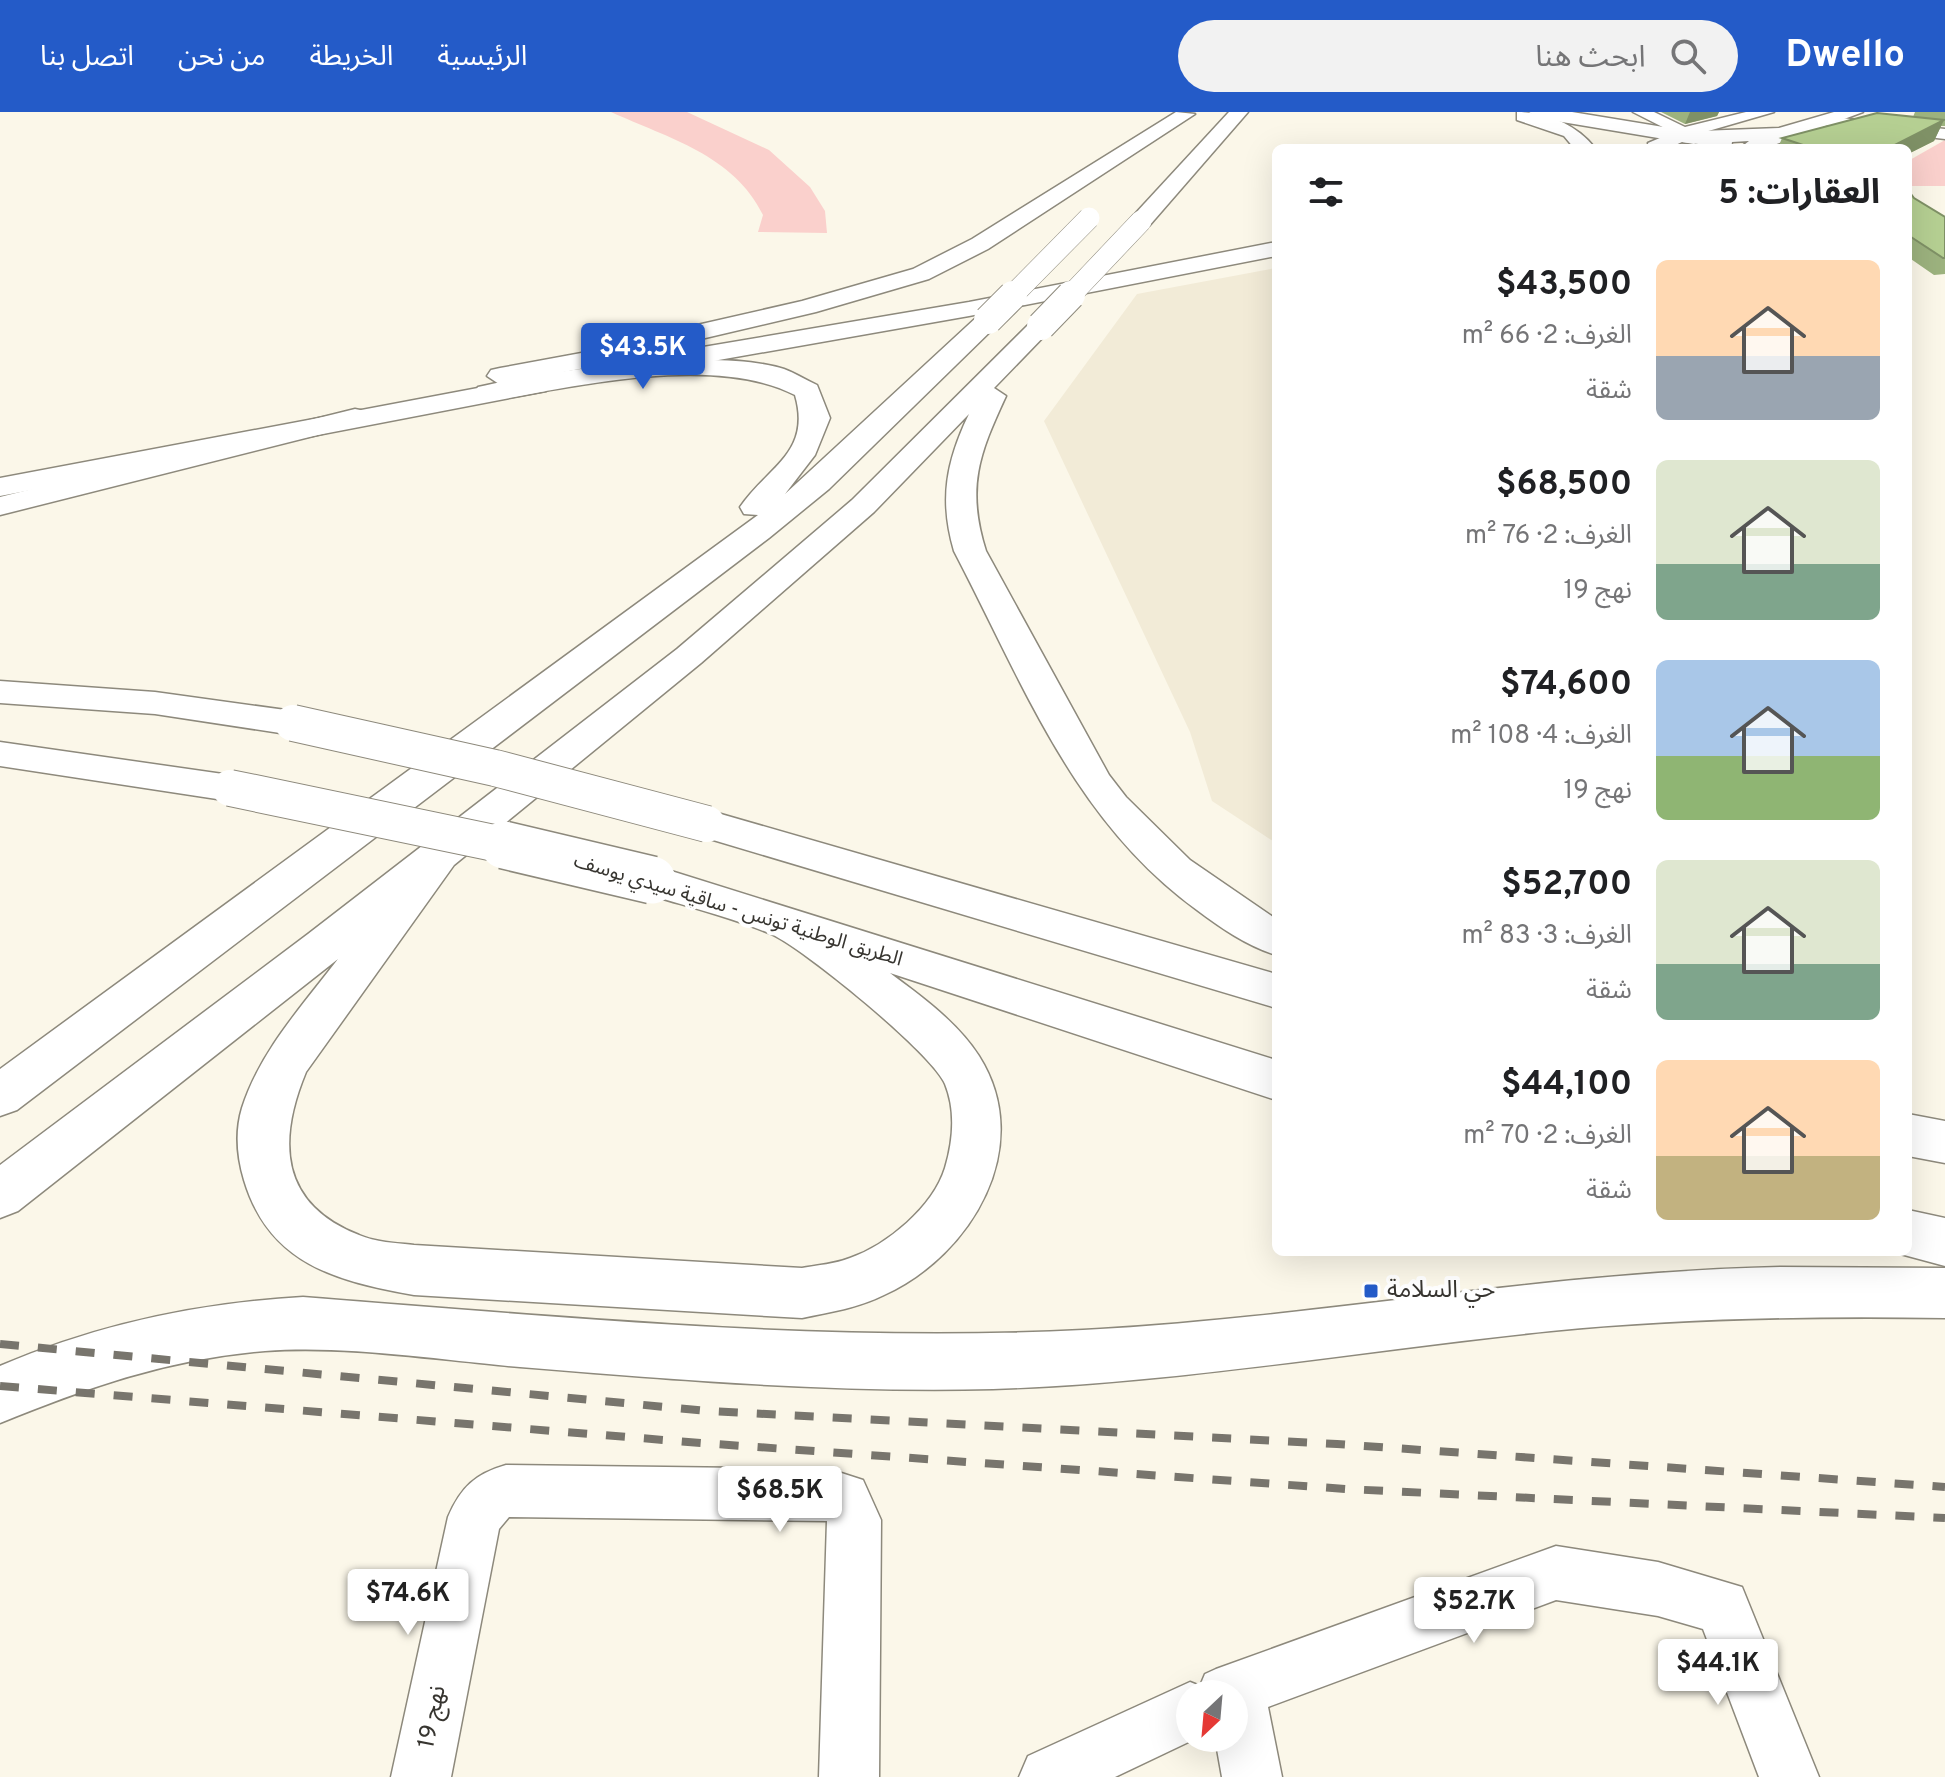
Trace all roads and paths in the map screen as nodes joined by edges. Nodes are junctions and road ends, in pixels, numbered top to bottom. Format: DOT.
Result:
graph roads {
  1 [pos="1239,112"];
  2 [pos="1257,112"];
  3 [pos="1641,112"];
  4 [pos="1854,112"];
  5 [pos="1188,113"];
  6 [pos="1522,113"];
  7 [pos="1756,113"];
  8 [pos="1822,121"];
  9 [pos="1780,134"];
  10 [pos="1945,134"];
  11 [pos="1690,135"];
  12 [pos="1210,144"];
  13 [pos="1582,144"];
  14 [pos="1649,144"];
  15 [pos="1662,144"];
  16 [pos="1719,144"];
  17 [pos="1759,144"];
  18 [pos="1132,172"];
  19 [pos="1095,212"];
  20 [pos="1272,230"];
  21 [pos="1272,250"];
  22 [pos="656,348"];
  23 [pos="1010,358"];
  24 [pos="488,393"];
  25 [pos="355,417"];
  26 [pos="0,467"];
  27 [pos="0,487"];
  28 [pos="0,506"];
  29 [pos="636,621"];
  30 [pos="0,675"];
  31 [pos="0,692"];
  32 [pos="155,703"];
  33 [pos="0,756"];
  34 [pos="439,855"];
  35 [pos="231,922"];
  36 [pos="786,922"];
  37 [pos="1272,936"];
  38 [pos="1272,990"];
  39 [pos="0,1056"];
  40 [pos="1272,1079"];
  41 [pos="0,1096"];
  42 [pos="1912,1136"];
  43 [pos="1945,1142"];
  44 [pos="0,1195"];
  45 [pos="1912,1235"];
  46 [pos="1945,1242"];
  47 [pos="1945,1293"];
  48 [pos="0,1395"];
  49 [pos="1248,1687"];
  50 [pos="1176,1717"];
  51 [pos="1241,1752"];
  52 [pos="421,1777"];
  53 [pos="849,1777"];
  54 [pos="1049,1777"];
  55 [pos="1252,1777"];
  56 [pos="1789,1777"];
  1 -- 12 [label="main road"];
  2 -- 12 [label="main road"];
  3 -- 11 [label="street"];
  4 -- 8 [label="main road"];
  5 -- 18 [label="main road"];
  5 -- 22 [label="main road"];
  6 -- 11 [label="main road"];
  6 -- 13 [label="main road"];
  6 -- 14 [label="main road"];
  7 -- 11 [label="street"];
  8 -- 9 [label="main road"];
  8 -- 10 [label="street"];
  9 -- 11 [label="main road"];
  9 -- 17 [label="main road"];
  11 -- 15 [label="main road"];
  11 -- 16 [label="main road"];
  12 -- 23 [label="main road, bridge"];
  19 -- 29 [label="main road, bridge"];
  20 -- 22 [label="main road"];
  21 -- 24 [label="main road"];
  22 -- 26 [label="main road"];
  23 -- 34 [label="main road"];
  23 -- 37 [label="main road"];
  24 -- 25 [label="main road"];
  24 -- 29 [label="main road"];
  25 -- 27 [label="main road"];
  25 -- 28 [label="main road"];
  29 -- 35 [label="main road"];
  30 -- 32 [label="main road"];
  31 -- 32 [label="main road"];
  32 -- 38 [label="main road, bridge"];
  33 -- 36 [label="main road, الطريق الوطنية تونس - ساقية سيدي يوسف, bridge"];
  34 -- 36 [label="main road"];
  34 -- 44 [label="main road"];
  35 -- 39 [label="main road"];
  35 -- 41 [label="main road"];
  36 -- 40 [label="main road, الطريق الوطنية تونس - ساقية سيدي يوسف"];
  42 -- 43 [label="main road"];
  45 -- 46 [label="main road"];
  47 -- 48 [label="main road"];
  49 -- 56 [label="street"];
  50 -- 54 [label="street"];
  51 -- 55 [label="street"];
  52 -- 53 [label="street, نهج 19"];
}
